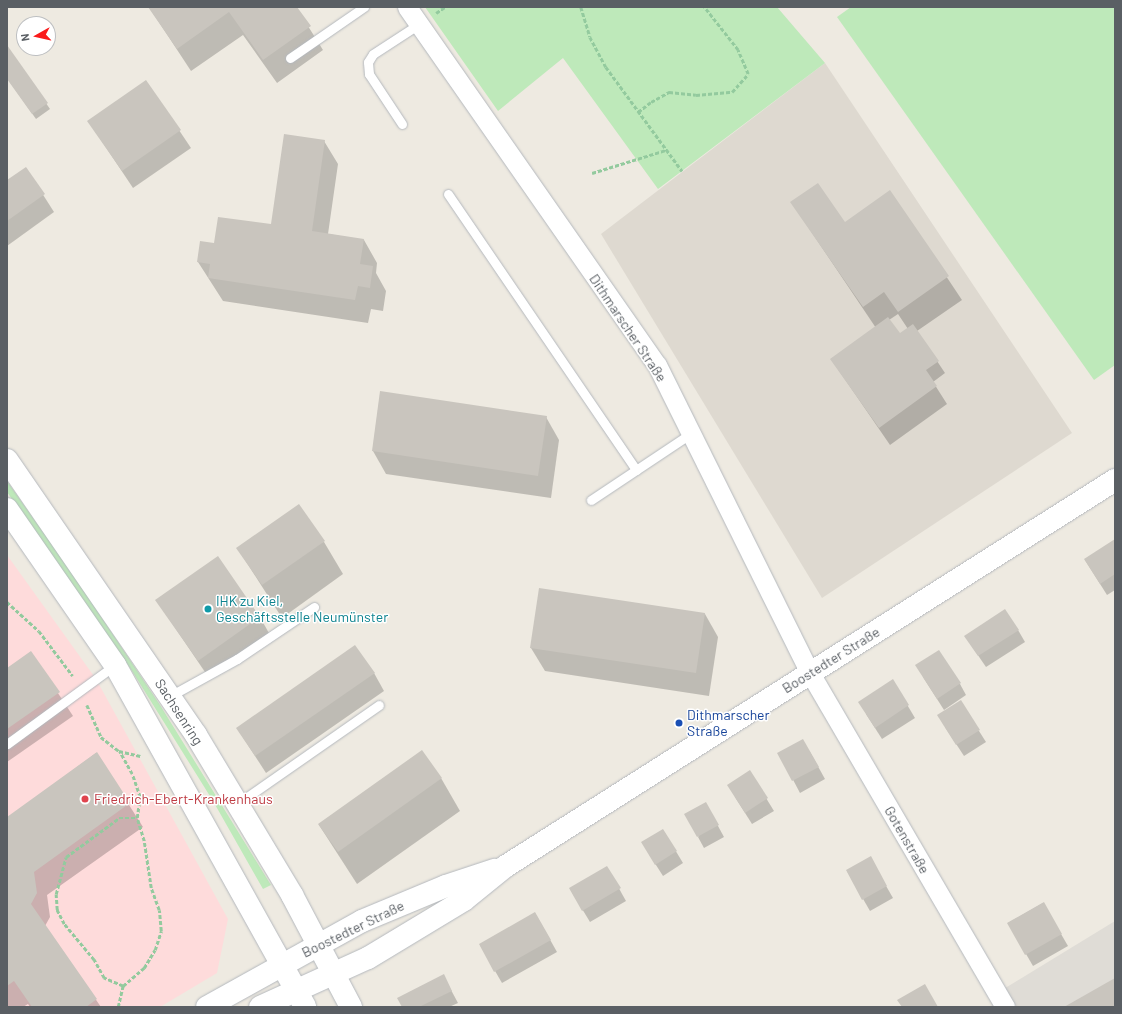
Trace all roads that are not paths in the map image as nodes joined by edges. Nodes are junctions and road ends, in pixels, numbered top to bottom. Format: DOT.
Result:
graph roads {
  1 [pos="364,7"];
  2 [pos="407,7"];
  3 [pos="420,24"];
  4 [pos="290,58"];
  5 [pos="402,124"];
  6 [pos="448,194"];
  7 [pos="690,434"];
  8 [pos="7,460"];
  9 [pos="636,470"];
  10 [pos="1115,480"];
  11 [pos="591,500"];
  12 [pos="7,509"];
  13 [pos="314,607"];
  14 [pos="115,666"];
  15 [pos="810,673"];
  16 [pos="170,696"];
  17 [pos="379,705"];
  18 [pos="7,744"];
  19 [pos="237,804"];
  20 [pos="506,866"];
  21 [pos="317,946"];
  22 [pos="281,965"];
  23 [pos="334,974"];
  24 [pos="300,999"];
  25 [pos="207,1007"];
  26 [pos="260,1007"];
  27 [pos="352,1007"];
  28 [pos="1005,1007"];
  1 -- 4 [label="lane"];
  2 -- 3 [label="street, Dithmarscher Straße"];
  3 -- 5 [label="lane"];
  3 -- 7 [label="street, Dithmarscher Straße"];
  6 -- 9 [label="lane"];
  7 -- 9 [label="lane"];
  7 -- 15 [label="street, Dithmarscher Straße"];
  8 -- 16 [label="street, Sachsenring"];
  9 -- 11 [label="lane"];
  10 -- 15 [label="street, Boostedter Straße"];
  12 -- 14 [label="street"];
  13 -- 16 [label="lane"];
  14 -- 18 [label="lane"];
  14 -- 22 [label="street"];
  15 -- 20 [label="street, Boostedter Straße"];
  15 -- 28 [label="street, Gotenstraße"];
  16 -- 19 [label="street, Sachsenring"];
  17 -- 19 [label="lane"];
  19 -- 21 [label="street, Sachsenring"];
  20 -- 21 [label="street, Boostedter Straße"];
  20 -- 23 [label="street, Boostedter Straße"];
  21 -- 22 [label="street, Boostedter Straße"];
  21 -- 23 [label="street, Sachsenring"];
  22 -- 24 [label="street"];
  22 -- 25 [label="street, Boostedter Straße"];
  23 -- 24 [label="street, Boostedter Straße"];
  23 -- 27 [label="street, Sachsenring"];
  24 -- 26 [label="street, Boostedter Straße"];
}
